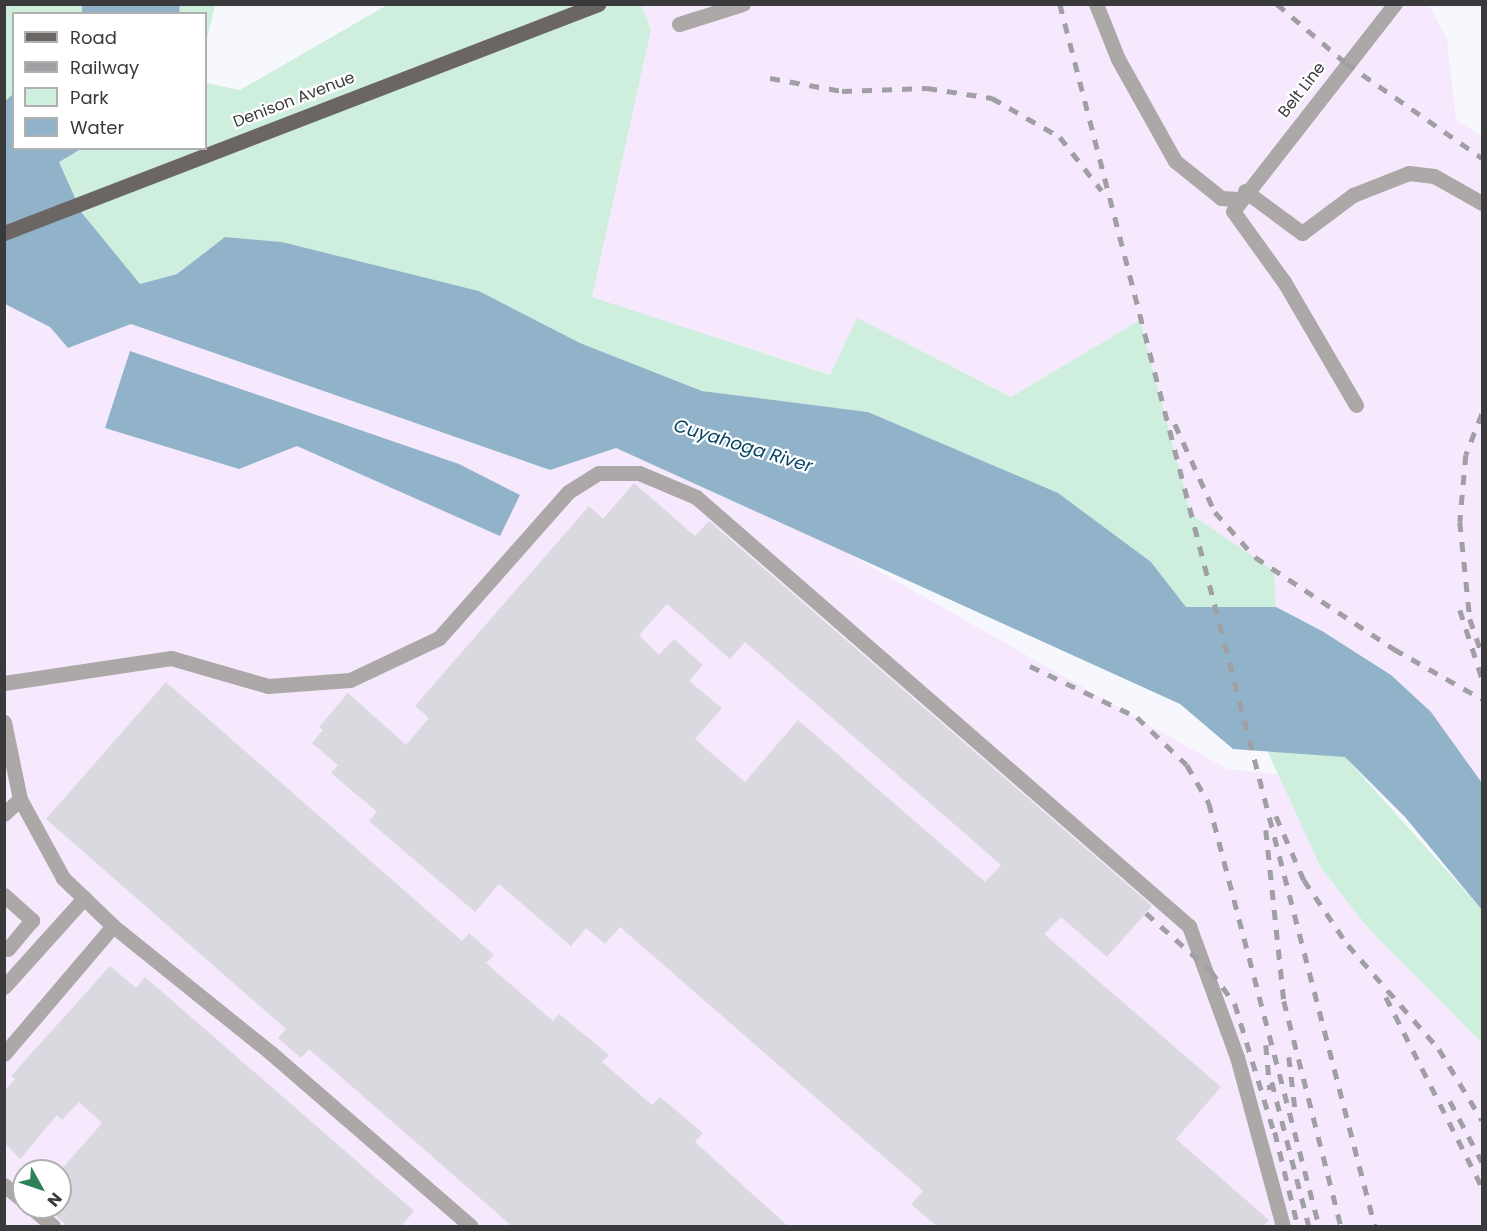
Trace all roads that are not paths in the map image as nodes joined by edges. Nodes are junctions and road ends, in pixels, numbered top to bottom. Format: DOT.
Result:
graph roads {
  1 [pos="598,4"];
  2 [pos="743,4"];
  3 [pos="1096,4"];
  4 [pos="1395,4"];
  5 [pos="679,24"];
  6 [pos="1241,195"];
  7 [pos="1482,203"];
  8 [pos="4,233"];
  9 [pos="1356,405"];
  10 [pos="4,683"];
  11 [pos="4,722"];
  12 [pos="20,799"];
  13 [pos="4,814"];
  14 [pos="4,896"];
  15 [pos="84,898"];
  16 [pos="112,926"];
  17 [pos="6,950"];
  18 [pos="4,987"];
  19 [pos="4,1054"];
  20 [pos="471,1227"];
  21 [pos="1283,1227"];
  1 -- 8 [label="main road, Denison Avenue"];
  2 -- 5 [label="street"];
  3 -- 6 [label="street"];
  4 -- 6 [label="street, Belt Line"];
  6 -- 7 [label="street"];
  6 -- 9 [label="street"];
  10 -- 21 [label="street"];
  11 -- 12 [label="street"];
  12 -- 13 [label="street"];
  12 -- 15 [label="street"];
  14 -- 17 [label="street"];
  15 -- 16 [label="street"];
  15 -- 18 [label="street"];
  16 -- 19 [label="street"];
  16 -- 20 [label="street"];
}
